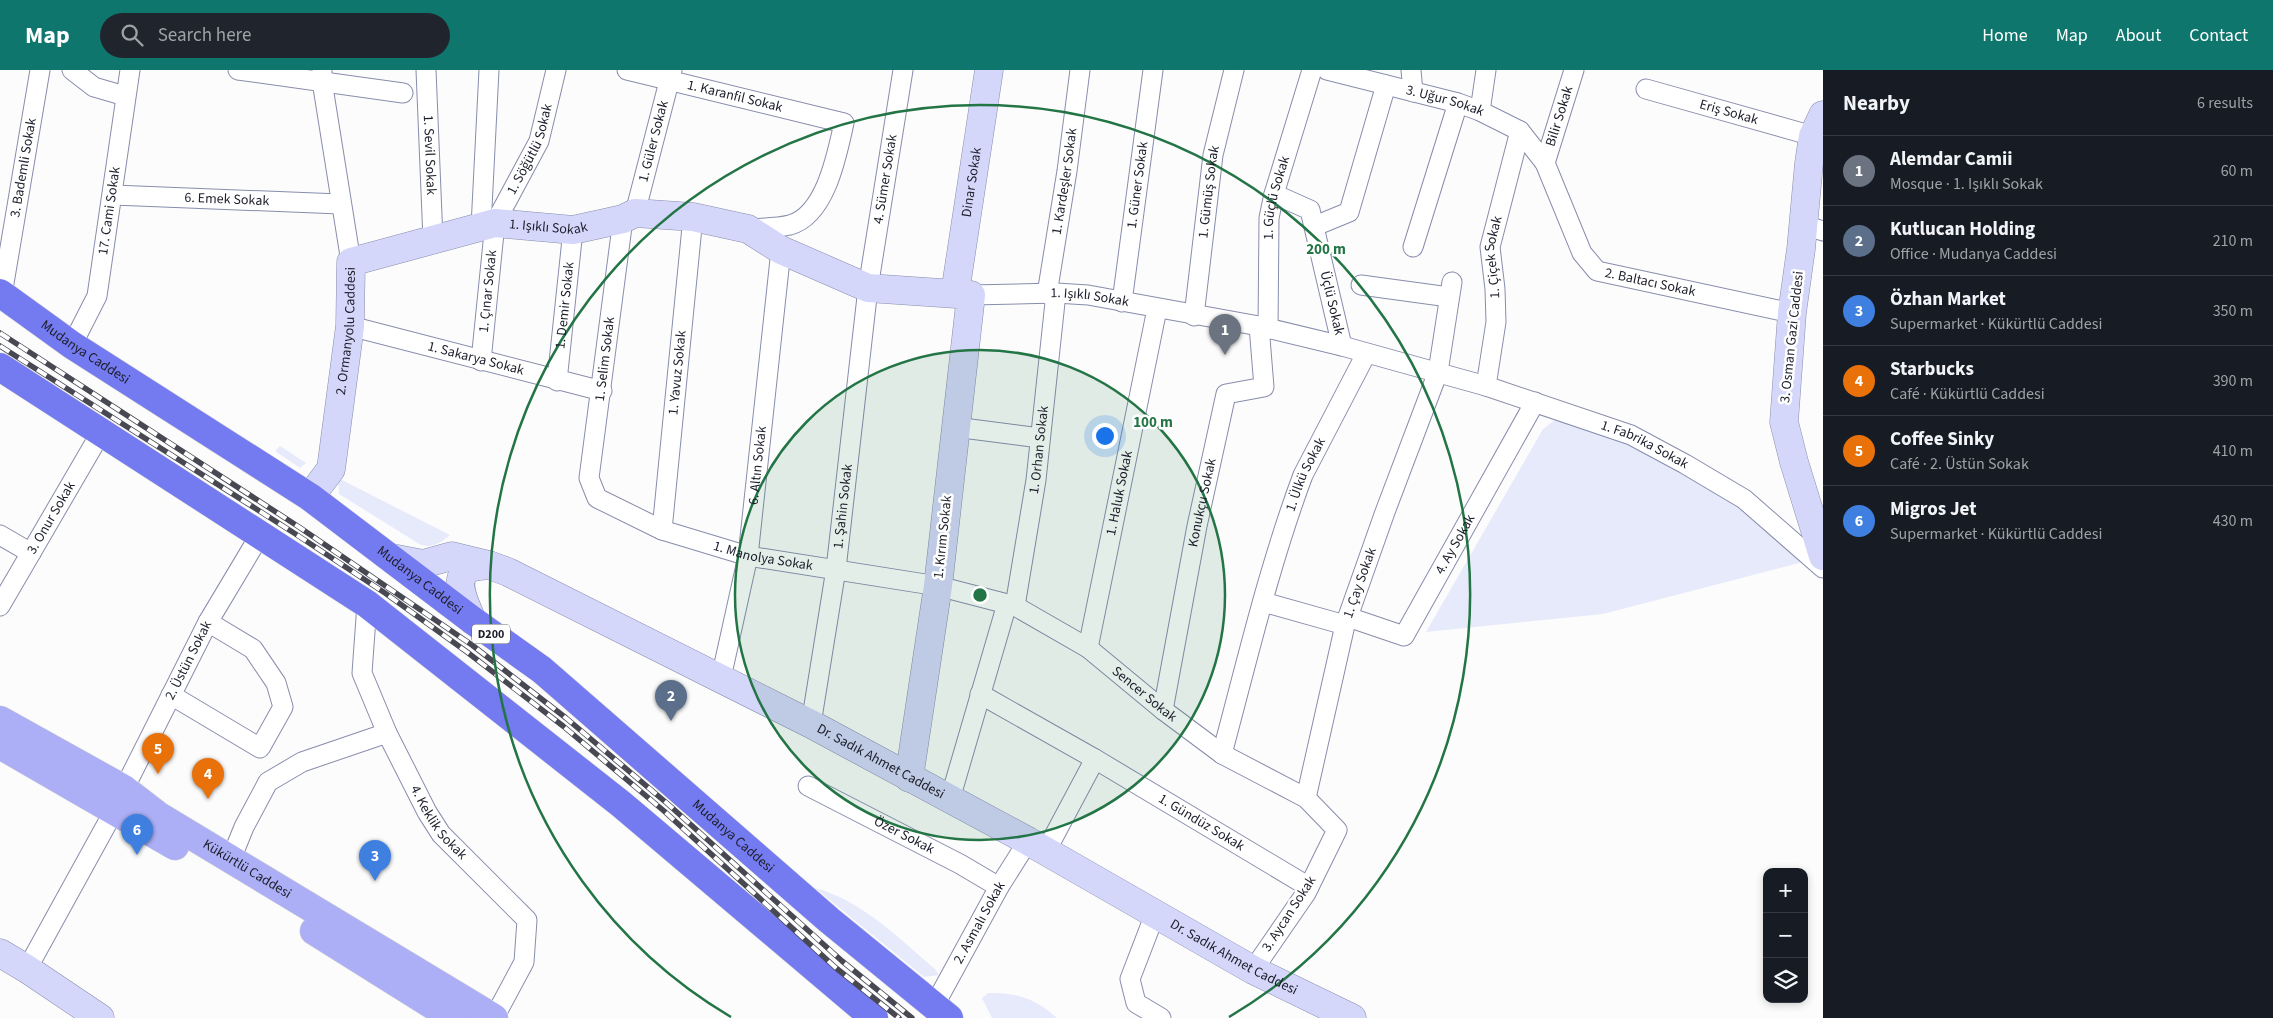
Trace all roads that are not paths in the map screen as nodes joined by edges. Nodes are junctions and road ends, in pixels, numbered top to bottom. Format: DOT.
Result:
graph roads {
  1 [pos="40,70"];
  2 [pos="72,70"];
  3 [pos="130,70"];
  4 [pos="238,70"];
  5 [pos="426,70"];
  6 [pos="489,70"];
  7 [pos="556,70"];
  8 [pos="627,70"];
  9 [pos="903,70"];
  10 [pos="989,70"];
  11 [pos="1080,70"];
  12 [pos="1153,70"];
  13 [pos="1234,70"];
  14 [pos="1312,70"];
  15 [pos="1327,70"];
  16 [pos="1412,70"];
  17 [pos="1486,70"];
  18 [pos="1574,70"];
  19 [pos="1348,73"];
  20 [pos="670,75"];
  21 [pos="322,76"];
  22 [pos="1386,85"];
  23 [pos="1646,89"];
  24 [pos="1413,92"];
  25 [pos="403,93"];
  26 [pos="125,96"];
  27 [pos="1458,103"];
  28 [pos="1480,110"];
  29 [pos="844,123"];
  30 [pos="1818,126"];
  31 [pos="1520,131"];
  32 [pos="1545,163"];
  33 [pos="1274,194"];
  34 [pos="112,195"];
  35 [pos="340,204"];
  36 [pos="629,216"];
  37 [pos="693,217"];
  38 [pos="488,225"];
  39 [pos="1315,226"];
  40 [pos="1813,228"];
  41 [pos="748,229"];
  42 [pos="573,230"];
  43 [pos="433,240"];
  44 [pos="1413,247"];
  45 [pos="781,250"];
  46 [pos="351,262"];
  47 [pos="1360,285"];
  48 [pos="868,288"];
  49 [pos="1,294"];
  50 [pos="963,294"];
  51 [pos="1051,294"];
  52 [pos="1122,302"];
  53 [pos="1157,309"];
  54 [pos="1792,313"];
  55 [pos="1194,316"];
  56 [pos="350,326"];
  57 [pos="1264,328"];
  58 [pos="72,345"];
  59 [pos="1342,346"];
  60 [pos="1366,354"];
  61 [pos="481,361"];
  62 [pos="0,367"];
  63 [pos="1438,372"];
  64 [pos="558,380"];
  65 [pos="1486,386"];
  66 [pos="602,391"];
  67 [pos="1535,402"];
  68 [pos="955,427"];
  69 [pos="102,431"];
  70 [pos="1040,438"];
  71 [pos="310,497"];
  72 [pos="598,498"];
  73 [pos="662,530"];
  74 [pos="0,535"];
  75 [pos="260,535"];
  76 [pos="31,553"];
  77 [pos="748,556"];
  78 [pos="1823,556"];
  79 [pos="392,558"];
  80 [pos="489,565"];
  81 [pos="1823,568"];
  82 [pos="836,569"];
  83 [pos="938,586"];
  84 [pos="1263,602"];
  85 [pos="367,604"];
  86 [pos="1011,605"];
  87 [pos="0,606"];
  88 [pos="472,620"];
  89 [pos="1347,621"];
  90 [pos="208,622"];
  91 [pos="1088,648"];
  92 [pos="721,678"];
  93 [pos="980,694"];
  94 [pos="170,695"];
  95 [pos="1163,710"];
  96 [pos="0,720"];
  97 [pos="811,724"];
  98 [pos="387,734"];
  99 [pos="0,745"];
  100 [pos="1222,754"];
  101 [pos="1094,759"];
  102 [pos="909,778"];
  103 [pos="808,786"];
  104 [pos="1306,798"];
  105 [pos="950,799"];
  106 [pos="119,800"];
  107 [pos="1337,830"];
  108 [pos="1037,846"];
  109 [pos="231,859"];
  110 [pos="999,887"];
  111 [pos="1309,887"];
  112 [pos="1155,914"];
  113 [pos="0,953"];
  114 [pos="27,969"];
  115 [pos="1253,970"];
  116 [pos="941,1012"];
  117 [pos="439,1014"];
  118 [pos="100,1018"];
  119 [pos="494,1018"];
  120 [pos="874,1018"];
  121 [pos="1161,1018"];
  122 [pos="1352,1018"];
  1 -- 49 [label="street, 3. Bademli Sokak"];
  2 -- 26 [label="street"];
  3 -- 26 [label="street, 17. Cami Sokak"];
  4 -- 21 [label="street"];
  5 -- 43 [label="street, 1. Sevil Sokak"];
  6 -- 38 [label="street, 1. Çınar Sokak"];
  7 -- 38 [label="street, 1. Söğütlü Sokak"];
  8 -- 20 [label="street, 1. Karanfil Sokak"];
  9 -- 48 [label="street, 4. Sümer Sokak"];
  10 -- 50 [label="street, Dinar Sokak"];
  11 -- 51 [label="street, 1. Kardeşler Sokak"];
  12 -- 52 [label="street, 1. Güner Sokak"];
  13 -- 55 [label="street, 1. Gümüş Sokak"];
  14 -- 33 [label="street, 1. Güçlü Sokak"];
  15 -- 19 [label="street, 3. Uğur Sokak"];
  16 -- 24 [label="street"];
  17 -- 28 [label="street"];
  18 -- 32 [label="street, Bilir Sokak"];
  19 -- 22 [label="street, 3. Uğur Sokak"];
  20 -- 29 [label="street, 1. Karanfil Sokak"];
  20 -- 36 [label="street, 1. Güler Sokak"];
  21 -- 25 [label="street"];
  21 -- 35 [label="street, 2. Ormanyolu Caddesi"];
  22 -- 24 [label="street, 3. Uğur Sokak"];
  22 -- 39 [label="street"];
  23 -- 30 [label="street, Eriş Sokak"];
  24 -- 27 [label="street, 3. Uğur Sokak"];
  26 -- 34 [label="street, 17. Cami Sokak"];
  27 -- 28 [label="street, 3. Uğur Sokak"];
  27 -- 44 [label="street"];
  28 -- 31 [label="street, 3. Uğur Sokak"];
  29 -- 41 [label="street, 1. Işıklı Sokak"];
  30 -- 40 [label="street, 3. Osman Gazi Caddesi"];
  31 -- 32 [label="street, 3. Uğur Sokak"];
  31 -- 65 [label="street, 1. Çiçek Sokak"];
  32 -- 54 [label="street, 2. Baltacı Sokak"];
  33 -- 39 [label="street, Üçlü Sokak"];
  33 -- 57 [label="street, 1. Güçlü Sokak"];
  34 -- 35 [label="street, 6. Emek Sokak"];
  34 -- 58 [label="street, 17. Cami Sokak"];
  35 -- 46 [label="street, 2. Ormanyolu Caddesi"];
  36 -- 37 [label="street, 1. Işıklı Sokak"];
  36 -- 42 [label="street, 1. Işıklı Sokak"];
  36 -- 66 [label="street, 1. Selim Sokak"];
  37 -- 41 [label="street, 1. Işıklı Sokak"];
  37 -- 73 [label="street, 1. Yavuz Sokak"];
  38 -- 42 [label="street, 1. Işıklı Sokak"];
  38 -- 43 [label="street, 1. Işıklı Sokak"];
  38 -- 61 [label="street, 1. Çınar Sokak"];
  39 -- 59 [label="street, Üçlü Sokak"];
  40 -- 54 [label="street, 3. Osman Gazi Caddesi"];
  41 -- 45 [label="street, 1. Işıklı Sokak"];
  42 -- 64 [label="street, 1. Demir Sokak"];
  43 -- 46 [label="street, 1. Işıklı Sokak"];
  45 -- 48 [label="street, 1. Işıklı Sokak"];
  45 -- 77 [label="street, 6. Altın Sokak"];
  46 -- 56 [label="street, 2. Ormanyolu Caddesi"];
  47 -- 63 [label="street, 1. Çay Sokak"];
  48 -- 50 [label="street, 1. Işıklı Sokak"];
  48 -- 82 [label="street, 1. Şahin Sokak"];
  49 -- 58 [label="highway, Mudanya Caddesi / D200"];
  50 -- 51 [label="street, 1. Işıklı Sokak"];
  50 -- 68 [label="street, 1. Kırım Sokak"];
  51 -- 52 [label="street, 1. Işıklı Sokak"];
  51 -- 70 [label="street, 1. Orhan Sokak"];
  52 -- 53 [label="street, 1. Işıklı Sokak"];
  53 -- 55 [label="street, 1. Işıklı Sokak"];
  53 -- 91 [label="street, 1. Haluk Sokak"];
  54 -- 78 [label="street, 3. Osman Gazi Caddesi"];
  55 -- 57 [label="street, 1. Işıklı Sokak"];
  56 -- 61 [label="street, 1. Sakarya Sokak"];
  56 -- 71 [label="street, 2. Ormanyolu Caddesi"];
  57 -- 59 [label="street, 1. Işıklı Sokak"];
  57 -- 95 [label="street, Konukçu Sokak"];
  58 -- 71 [label="highway, Mudanya Caddesi / D200"];
  59 -- 60 [label="street, 1. Işıklı Sokak"];
  60 -- 63 [label="street, 1. Işıklı Sokak"];
  60 -- 84 [label="street, 1. Ülkü Sokak"];
  61 -- 64 [label="street, 1. Sakarya Sokak"];
  62 -- 69 [label="highway"];
  63 -- 65 [label="street, 1. Fabrika Sokak"];
  63 -- 89 [label="street, 1. Çay Sokak"];
  64 -- 66 [label="street, 1. Sakarya Sokak"];
  65 -- 67 [label="street, 1. Fabrika Sokak"];
  66 -- 72 [label="street, 1. Selim Sokak"];
  67 -- 81 [label="street, 1. Fabrika Sokak"];
  67 -- 89 [label="street, 4. Ay Sokak"];
  68 -- 70 [label="street"];
  68 -- 83 [label="street, 1. Kırım Sokak"];
  69 -- 75 [label="highway"];
  69 -- 76 [label="street, 3. Onur Sokak"];
  70 -- 86 [label="street, 1. Orhan Sokak"];
  71 -- 79 [label="highway, Mudanya Caddesi / D200"];
  72 -- 73 [label="street, 1. Manolya Sokak"];
  73 -- 77 [label="street, 1. Manolya Sokak"];
  74 -- 76 [label="street"];
  75 -- 85 [label="highway"];
  75 -- 90 [label="street, 2. Üstün Sokak"];
  76 -- 87 [label="street, 3. Onur Sokak"];
  77 -- 82 [label="street, 1. Manolya Sokak"];
  77 -- 92 [label="street, 6. Altın Sokak"];
  79 -- 80 [label="street, Dr. Sadık Ahmet Caddesi"];
  79 -- 88 [label="highway, Mudanya Caddesi / D200"];
  80 -- 88 [label="street"];
  80 -- 92 [label="street, Dr. Sadık Ahmet Caddesi"];
  82 -- 83 [label="street, 1. Manolya Sokak"];
  82 -- 97 [label="street, 1. Şahin Sokak"];
  83 -- 86 [label="street, Sencer Sokak"];
  83 -- 102 [label="street, 1. Kırım Sokak"];
  84 -- 89 [label="street"];
  84 -- 100 [label="street, 1. Ülkü Sokak"];
  85 -- 98 [label="street, 4. Keklik Sokak"];
  85 -- 120 [label="highway"];
  86 -- 91 [label="street, Sencer Sokak"];
  86 -- 93 [label="street, 1. Orhan Sokak"];
  88 -- 116 [label="highway, Mudanya Caddesi / D200"];
  89 -- 104 [label="street, 1. Çay Sokak"];
  90 -- 94 [label="street, 2. Üstün Sokak"];
  90 -- 94 [label="street"];
  91 -- 95 [label="street, Sencer Sokak"];
  92 -- 97 [label="street, Dr. Sadık Ahmet Caddesi"];
  93 -- 101 [label="street, 1. Gündüz Sokak"];
  93 -- 105 [label="street, 1. Orhan Sokak"];
  94 -- 106 [label="street, 2. Üstün Sokak"];
  95 -- 100 [label="street, Sencer Sokak"];
  96 -- 106 [label="main road, Kükürtlü Caddesi"];
  97 -- 102 [label="street, Dr. Sadık Ahmet Caddesi"];
  98 -- 109 [label="street"];
  98 -- 119 [label="street, 4. Keklik Sokak"];
  99 -- 106 [label="main road, Kükürtlü Caddesi"];
  100 -- 104 [label="street, Sencer Sokak"];
  101 -- 108 [label="street"];
  101 -- 111 [label="street, 1. Gündüz Sokak"];
  102 -- 105 [label="street, Dr. Sadık Ahmet Caddesi"];
  103 -- 110 [label="street, Özer Sokak"];
  104 -- 107 [label="street, Sencer Sokak"];
  105 -- 108 [label="street, Dr. Sadık Ahmet Caddesi"];
  106 -- 109 [label="main road, Kükürtlü Caddesi"];
  106 -- 114 [label="street, 2. Üstün Sokak"];
  106 -- 117 [label="main road, Kükürtlü Caddesi"];
  107 -- 111 [label="street, 3. Aycan Sokak"];
  108 -- 110 [label="street, 2. Asmalı Sokak"];
  108 -- 112 [label="street, Dr. Sadık Ahmet Caddesi"];
  109 -- 119 [label="main road, Kükürtlü Caddesi"];
  110 -- 116 [label="street, 2. Asmalı Sokak"];
  111 -- 115 [label="street, 3. Aycan Sokak"];
  112 -- 115 [label="street, Dr. Sadık Ahmet Caddesi"];
  112 -- 121 [label="street"];
  113 -- 114 [label="street"];
  114 -- 118 [label="street"];
  115 -- 122 [label="street, Dr. Sadık Ahmet Caddesi"];
}
